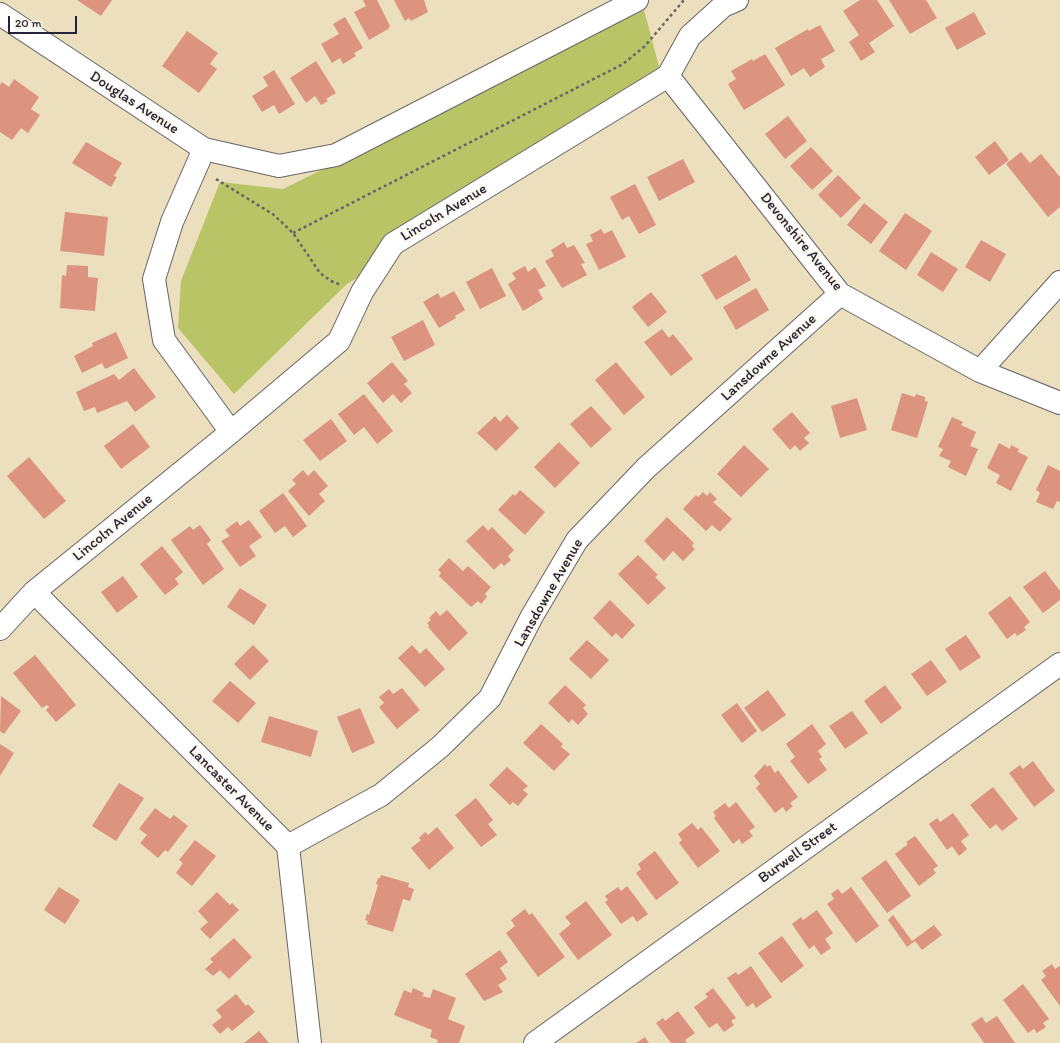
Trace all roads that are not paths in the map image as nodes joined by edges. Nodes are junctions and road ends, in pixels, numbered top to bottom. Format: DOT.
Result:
graph roads {
  1 [pos="637,0"];
  2 [pos="727,2"];
  3 [pos="0,14"];
  4 [pos="668,76"];
  5 [pos="201,155"];
  6 [pos="1060,282"];
  7 [pos="840,294"];
  8 [pos="980,370"];
  9 [pos="1060,403"];
  10 [pos="231,432"];
  11 [pos="34,592"];
  12 [pos="0,629"];
  13 [pos="1060,664"];
  14 [pos="288,846"];
  15 [pos="310,1043"];
  16 [pos="535,1043"];
  1 -- 5 [label="street, Douglas Avenue"];
  2 -- 4 [label="street"];
  3 -- 5 [label="street, Douglas Avenue"];
  4 -- 7 [label="street, Devonshire Avenue"];
  4 -- 10 [label="street, Lincoln Avenue"];
  5 -- 10 [label="street"];
  6 -- 8 [label="street"];
  7 -- 8 [label="street, Devonshire Avenue"];
  7 -- 14 [label="street, Lansdowne Avenue"];
  8 -- 9 [label="street, Devonshire Avenue"];
  10 -- 11 [label="street, Lincoln Avenue"];
  11 -- 12 [label="street, Lincoln Avenue"];
  11 -- 14 [label="street, Lancaster Avenue"];
  13 -- 16 [label="street, Burwell Street"];
  14 -- 15 [label="street"];
}
